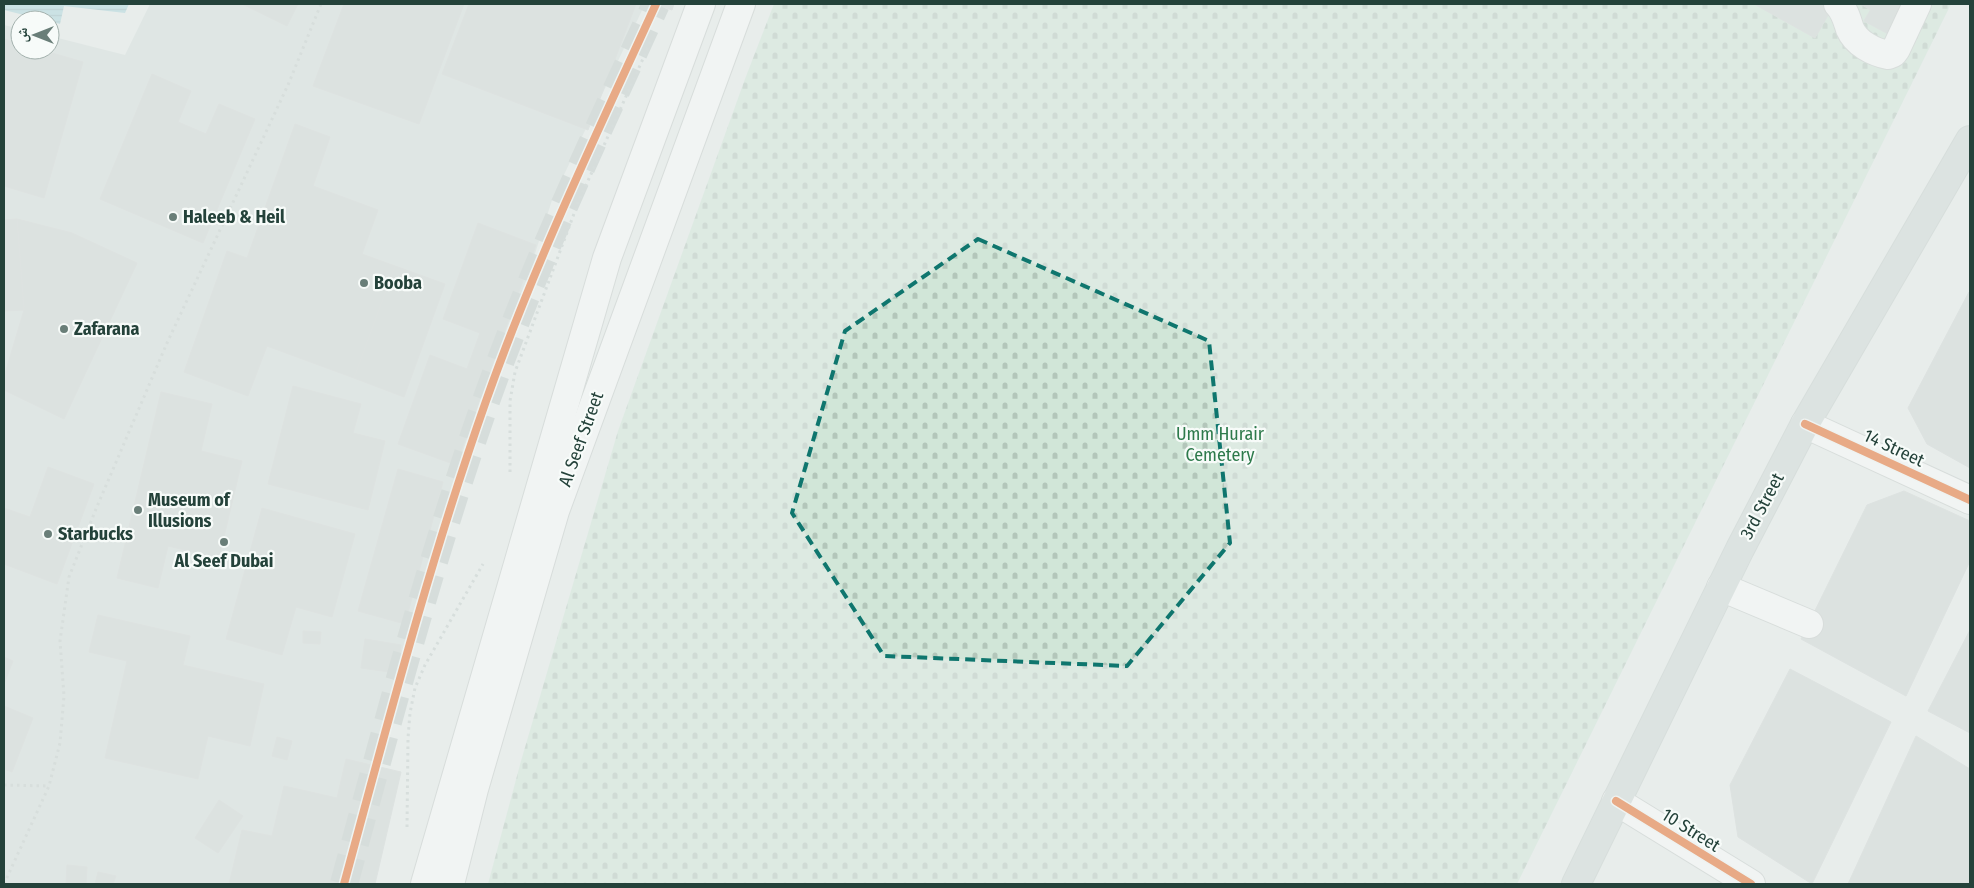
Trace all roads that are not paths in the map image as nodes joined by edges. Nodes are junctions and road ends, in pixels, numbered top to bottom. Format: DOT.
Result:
graph roads {
  1 [pos="701,4"];
  2 [pos="741,4"];
  3 [pos="1838,4"];
  4 [pos="1917,4"];
  5 [pos="1970,140"];
  6 [pos="1805,424"];
  7 [pos="1970,500"];
  8 [pos="1721,587"];
  9 [pos="1808,624"];
  10 [pos="1616,801"];
  11 [pos="424,884"];
  12 [pos="450,884"];
  13 [pos="1576,884"];
  14 [pos="1751,884"];
  1 -- 11 [label="street, Al Seef Street"];
  2 -- 12 [label="street, Al Seef Street"];
  3 -- 4 [label="street"];
  5 -- 6 [label="main road, 3rd Street"];
  6 -- 7 [label="street, 14 Street"];
  6 -- 8 [label="main road, 3rd Street"];
  8 -- 9 [label="street"];
  8 -- 10 [label="main road, 3rd Street"];
  10 -- 13 [label="main road, 3rd Street"];
  10 -- 14 [label="street, 10 Street"];
}
